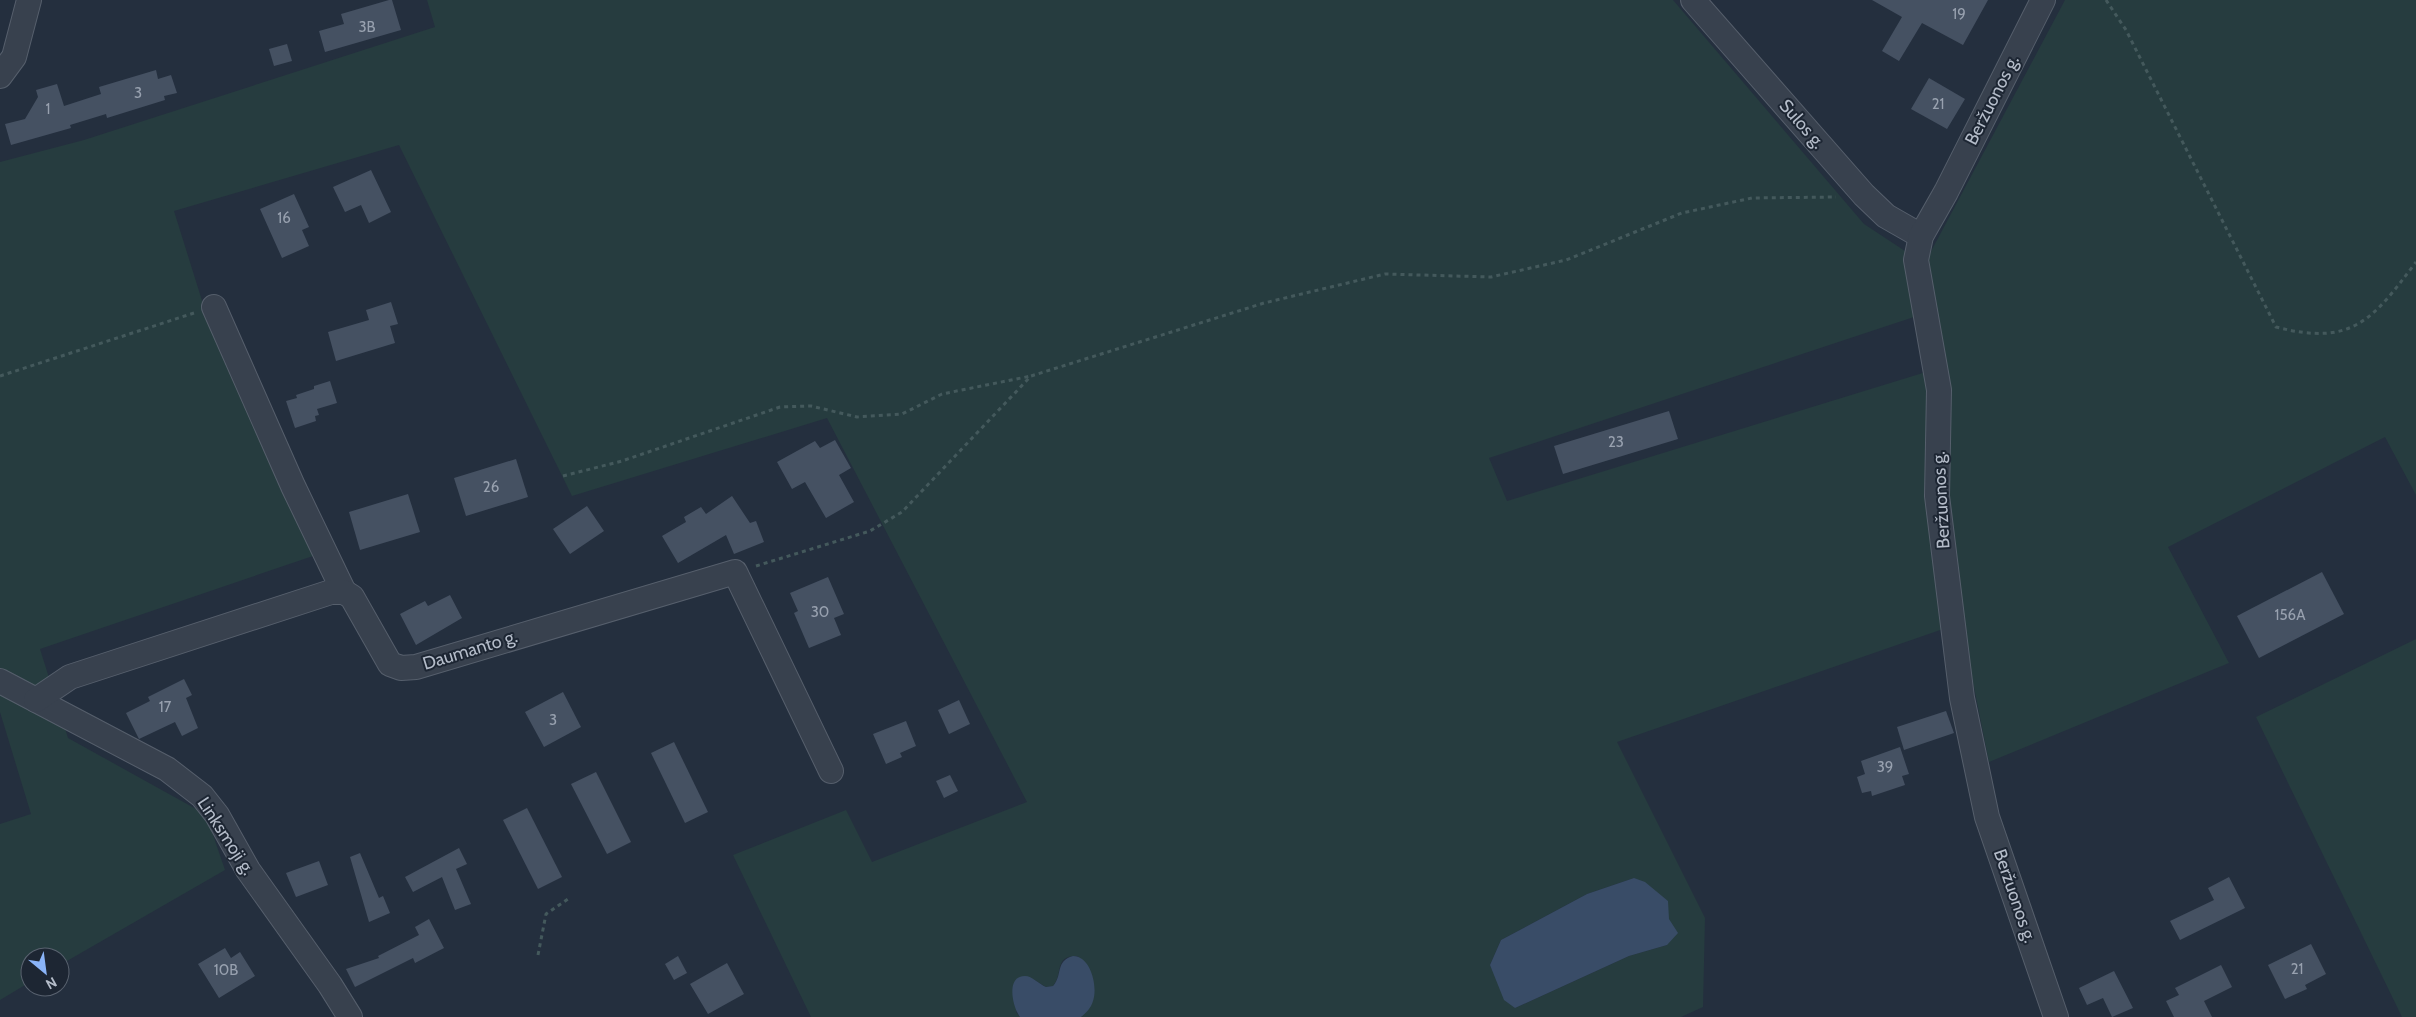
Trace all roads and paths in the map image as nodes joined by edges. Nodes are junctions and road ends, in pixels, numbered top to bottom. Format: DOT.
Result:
graph roads {
  1 [pos="29,0"];
  2 [pos="1693,0"];
  3 [pos="2043,0"];
  4 [pos="2106,0"];
  5 [pos="0,76"];
  6 [pos="1864,195"];
  7 [pos="1921,236"];
  8 [pos="2416,262"];
  9 [pos="214,307"];
  10 [pos="0,376"];
  11 [pos="1031,376"];
  12 [pos="563,476"];
  13 [pos="735,572"];
  14 [pos="344,592"];
  15 [pos="0,681"];
  16 [pos="36,700"];
  17 [pos="831,771"];
  18 [pos="568,899"];
  19 [pos="538,955"];
  20 [pos="350,1017"];
  21 [pos="2056,1017"];
  1 -- 5 [label="street"];
  2 -- 6 [label="street, Sulos g."];
  3 -- 7 [label="street, Beržuonos g."];
  4 -- 8 [label="path"];
  6 -- 7 [label="street, Sulos g."];
  6 -- 11 [label="path"];
  7 -- 21 [label="street, Beržuonos g."];
  9 -- 10 [label="path"];
  9 -- 14 [label="street, Daumanto g."];
  11 -- 12 [label="path"];
  11 -- 13 [label="path"];
  13 -- 14 [label="street, Daumanto g."];
  13 -- 17 [label="street"];
  14 -- 16 [label="street"];
  15 -- 16 [label="street, Linksmoji g."];
  16 -- 20 [label="street, Linksmoji g."];
  18 -- 19 [label="path"];
}
